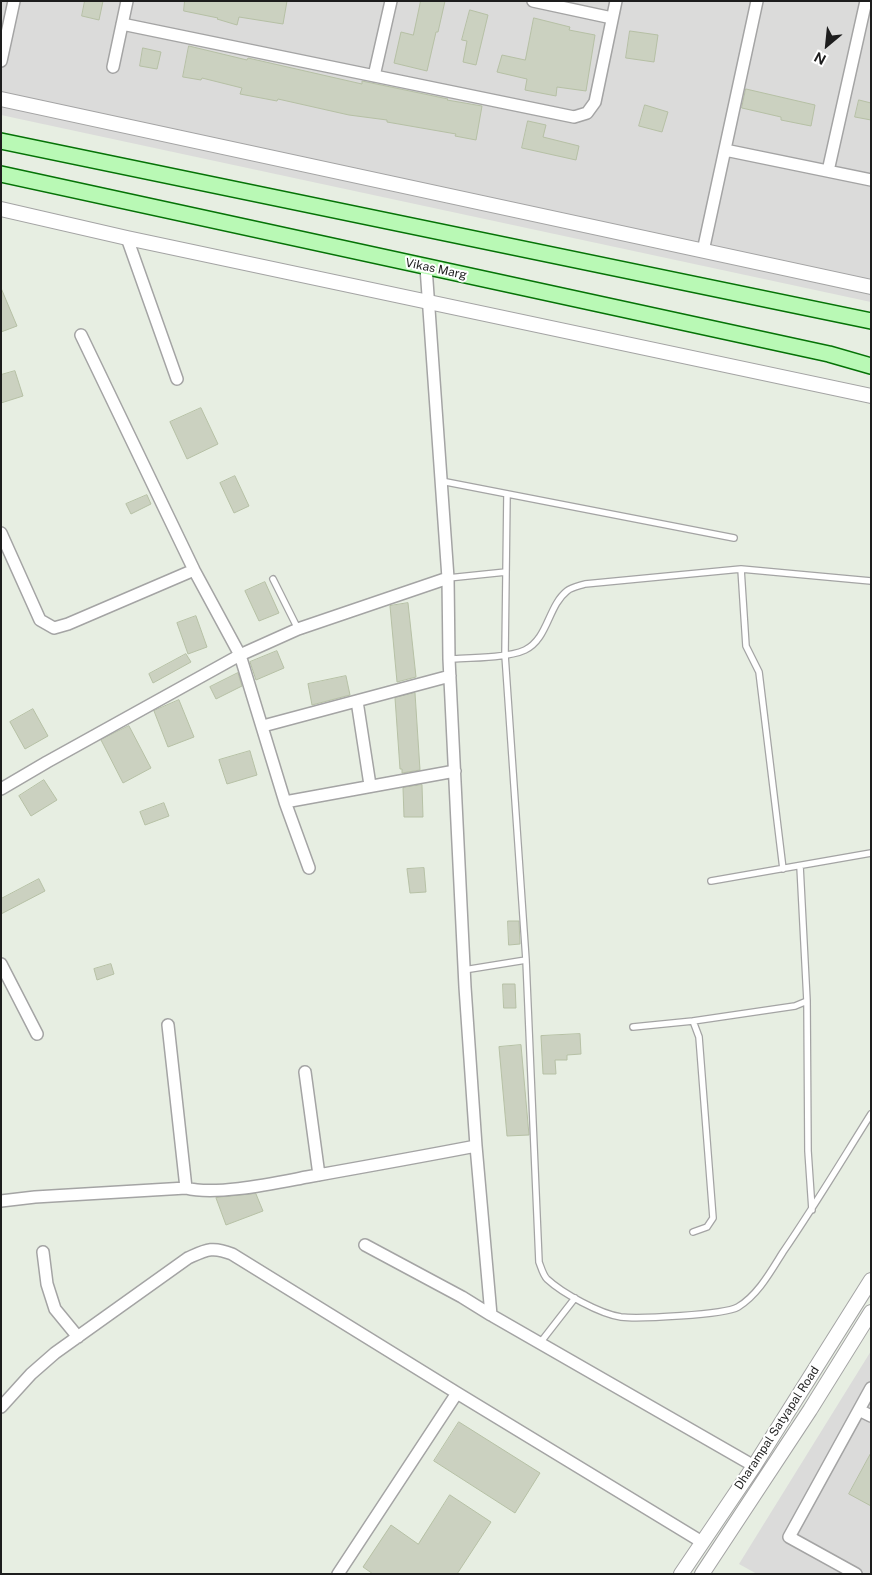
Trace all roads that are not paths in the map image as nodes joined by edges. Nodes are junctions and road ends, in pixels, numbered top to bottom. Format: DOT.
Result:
graph roads {
  1 [pos="14,1"];
  2 [pos="127,1"];
  3 [pos="391,1"];
  4 [pos="533,1"];
  5 [pos="616,1"];
  6 [pos="757,1"];
  7 [pos="866,1"];
  8 [pos="612,18"];
  9 [pos="122,24"];
  10 [pos="3,42"];
  11 [pos="1,62"];
  12 [pos="113,67"];
  13 [pos="374,76"];
  14 [pos="1,99"];
  15 [pos="1,140"];
  16 [pos="725,150"];
  17 [pos="828,171"];
  18 [pos="1,174"];
  19 [pos="871,180"];
  20 [pos="1,209"];
  21 [pos="127,238"];
  22 [pos="703,251"];
  23 [pos="426,267"];
  24 [pos="871,287"];
  25 [pos="427,301"];
  26 [pos="871,321"];
  27 [pos="80,336"];
  28 [pos="871,366"];
  29 [pos="177,379"];
  30 [pos="871,396"];
  31 [pos="441,481"];
  32 [pos="507,494"];
  33 [pos="1,533"];
  34 [pos="734,538"];
  35 [pos="741,569"];
  36 [pos="194,570"];
  37 [pos="506,572"];
  38 [pos="448,578"];
  39 [pos="273,579"];
  40 [pos="871,581"];
  41 [pos="298,629"];
  42 [pos="240,655"];
  43 [pos="505,655"];
  44 [pos="449,659"];
  45 [pos="450,676"];
  46 [pos="357,701"];
  47 [pos="263,726"];
  48 [pos="456,771"];
  49 [pos="370,786"];
  50 [pos="1,789"];
  51 [pos="285,802"];
  52 [pos="871,853"];
  53 [pos="800,866"];
  54 [pos="309,868"];
  55 [pos="783,869"];
  56 [pos="711,881"];
  57 [pos="526,960"];
  58 [pos="1,964"];
  59 [pos="464,970"];
  60 [pos="807,1001"];
  61 [pos="693,1021"];
  62 [pos="168,1025"];
  63 [pos="633,1027"];
  64 [pos="37,1034"];
  65 [pos="305,1072"];
  66 [pos="871,1114"];
  67 [pos="476,1146"];
  68 [pos="319,1175"];
  69 [pos="186,1188"];
  70 [pos="1,1201"];
  71 [pos="812,1210"];
  72 [pos="693,1232"];
  73 [pos="365,1245"];
  74 [pos="43,1252"];
  75 [pos="871,1280"];
  76 [pos="575,1298"];
  77 [pos="871,1312"];
  78 [pos="491,1315"];
  79 [pos="78,1337"];
  80 [pos="540,1343"];
  81 [pos="871,1388"];
  82 [pos="457,1393"];
  83 [pos="4,1398"];
  84 [pos="859,1410"];
  85 [pos="871,1416"];
  86 [pos="754,1466"];
  87 [pos="702,1542"];
  88 [pos="707,1571"];
  89 [pos="338,1574"];
  90 [pos="681,1574"];
  91 [pos="856,1574"];
  1 -- 10 [label="street"];
  2 -- 9 [label="street"];
  3 -- 13 [label="street"];
  4 -- 8 [label="street"];
  5 -- 8 [label="street"];
  6 -- 16 [label="street"];
  7 -- 17 [label="street"];
  8 -- 13 [label="street"];
  9 -- 12 [label="street"];
  9 -- 13 [label="street"];
  10 -- 11 [label="street"];
  14 -- 22 [label="street"];
  15 -- 26 [label="main road"];
  16 -- 17 [label="street"];
  16 -- 22 [label="street"];
  17 -- 19 [label="street"];
  18 -- 23 [label="main road, Vikas Marg"];
  20 -- 21 [label="street"];
  21 -- 25 [label="street"];
  21 -- 29 [label="street"];
  22 -- 24 [label="street"];
  23 -- 25 [label="street"];
  23 -- 28 [label="main road, Vikas Marg"];
  25 -- 30 [label="street"];
  25 -- 31 [label="street"];
  27 -- 36 [label="street"];
  31 -- 32 [label="lane"];
  31 -- 38 [label="street"];
  32 -- 34 [label="lane"];
  32 -- 37 [label="lane"];
  33 -- 36 [label="street"];
  35 -- 40 [label="lane"];
  35 -- 43 [label="lane"];
  35 -- 55 [label="lane"];
  36 -- 42 [label="street"];
  37 -- 38 [label="lane"];
  37 -- 43 [label="lane"];
  38 -- 41 [label="street"];
  38 -- 44 [label="street"];
  39 -- 41 [label="lane"];
  41 -- 42 [label="street"];
  42 -- 47 [label="street"];
  42 -- 50 [label="street"];
  43 -- 44 [label="lane"];
  43 -- 57 [label="lane"];
  44 -- 45 [label="street"];
  45 -- 46 [label="street"];
  45 -- 48 [label="street"];
  46 -- 47 [label="street"];
  46 -- 49 [label="street"];
  47 -- 51 [label="street"];
  48 -- 49 [label="street"];
  48 -- 59 [label="street"];
  49 -- 51 [label="street"];
  51 -- 54 [label="street"];
  52 -- 53 [label="lane"];
  53 -- 55 [label="lane"];
  53 -- 60 [label="lane"];
  55 -- 56 [label="lane"];
  57 -- 59 [label="lane"];
  57 -- 76 [label="lane"];
  58 -- 64 [label="street"];
  59 -- 67 [label="street"];
  60 -- 61 [label="lane"];
  60 -- 71 [label="lane"];
  61 -- 63 [label="lane"];
  61 -- 72 [label="lane"];
  62 -- 69 [label="street"];
  65 -- 68 [label="street"];
  66 -- 71 [label="lane"];
  67 -- 68 [label="street"];
  67 -- 78 [label="street"];
  68 -- 69 [label="street"];
  69 -- 70 [label="street"];
  71 -- 76 [label="lane"];
  73 -- 78 [label="street"];
  74 -- 79 [label="street"];
  75 -- 86 [label="street, Dharampal Satyapal Road"];
  76 -- 80 [label="lane"];
  77 -- 88 [label="street, Dharampal Satyapal Road"];
  78 -- 80 [label="street"];
  79 -- 82 [label="street"];
  79 -- 83 [label="street"];
  80 -- 86 [label="street"];
  81 -- 84 [label="street"];
  82 -- 87 [label="street"];
  82 -- 89 [label="street"];
  84 -- 85 [label="street"];
  84 -- 91 [label="street"];
  86 -- 87 [label="street, Dharampal Satyapal Road"];
  87 -- 90 [label="street, Dharampal Satyapal Road"];
}
